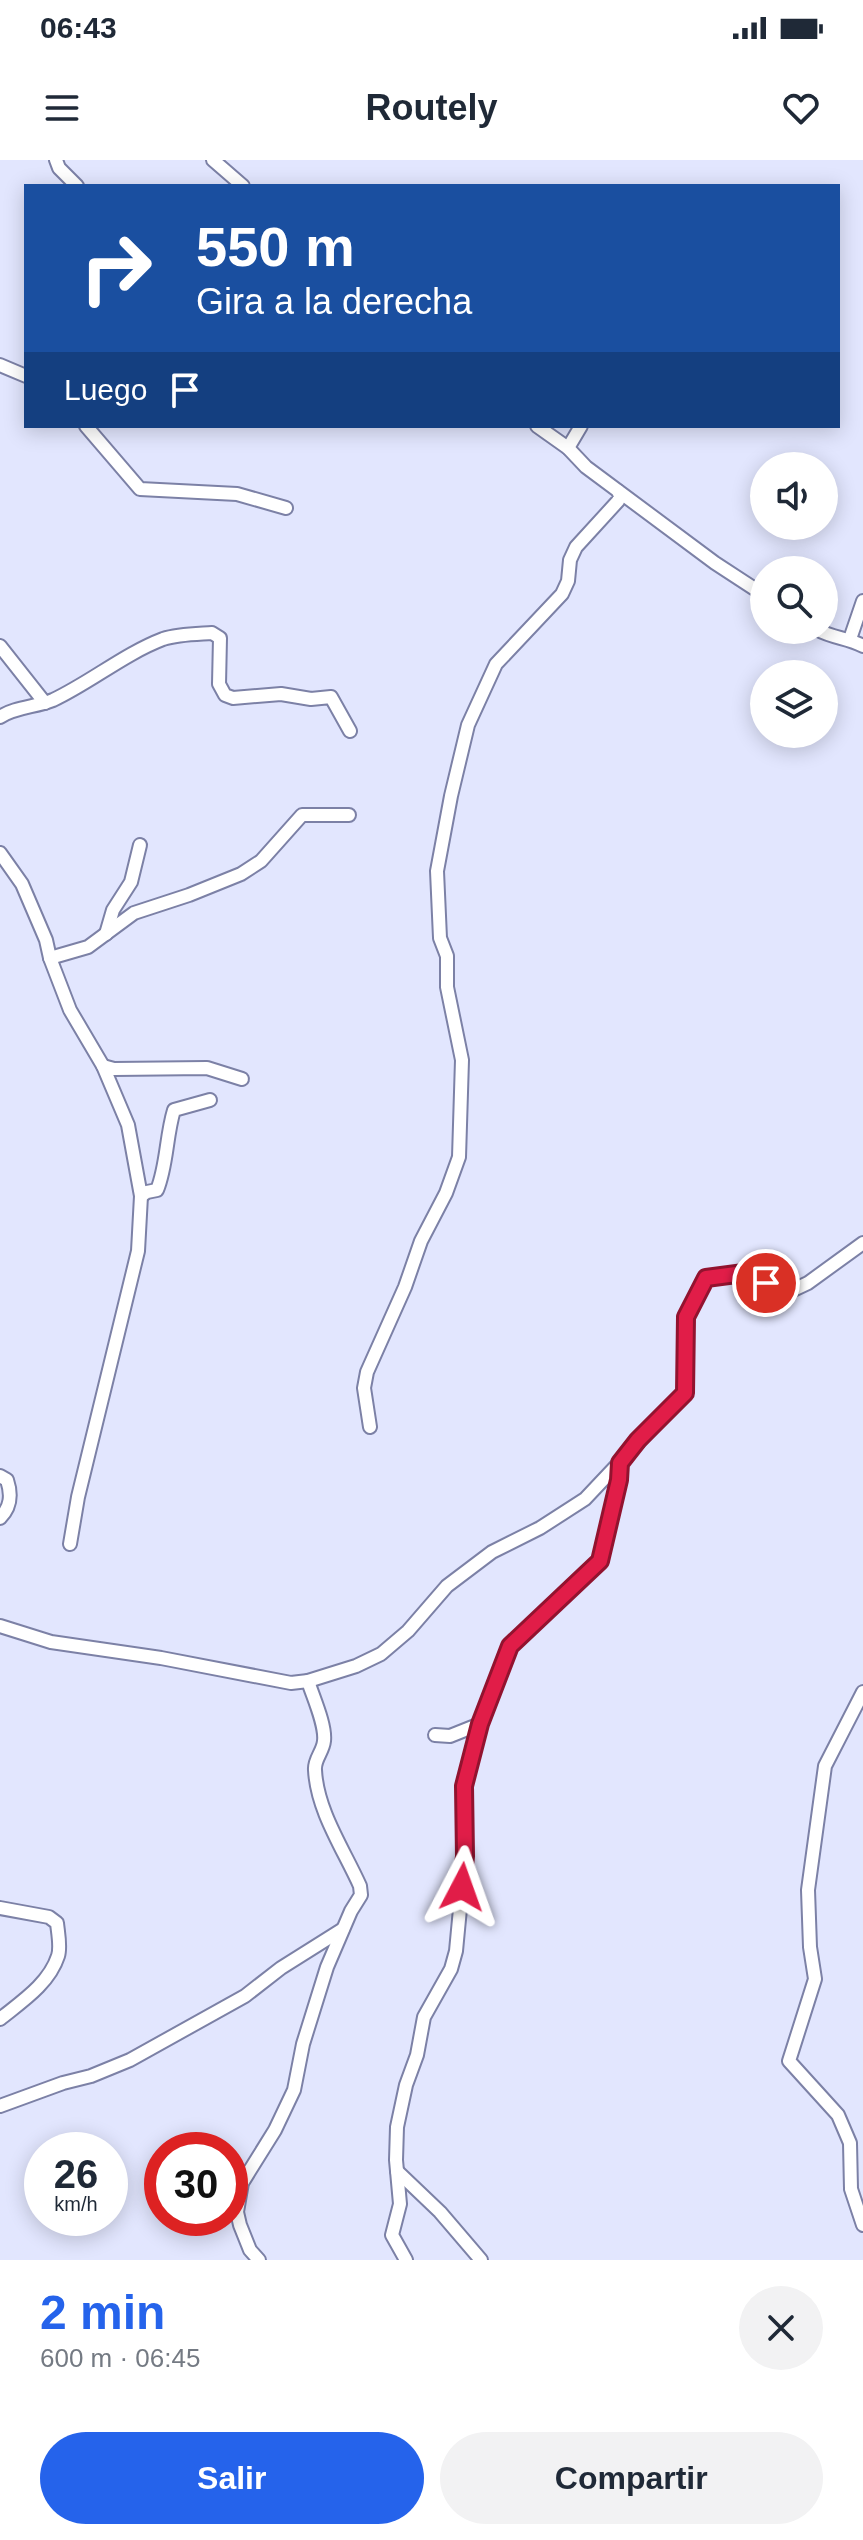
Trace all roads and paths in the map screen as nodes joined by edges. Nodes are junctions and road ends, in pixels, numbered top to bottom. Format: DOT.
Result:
graph roads {
  1 [pos="56,160"];
  2 [pos="213,160"];
  3 [pos="75,184"];
  4 [pos="241,184"];
  5 [pos="0,365"];
  6 [pos="24,375"];
  7 [pos="88,428"];
  8 [pos="540,428"];
  9 [pos="586,428"];
  10 [pos="568,448"];
  11 [pos="618,491"];
  12 [pos="286,508"];
  13 [pos="750,586"];
  14 [pos="863,601"];
  15 [pos="838,638"];
  16 [pos="850,639"];
  17 [pos="0,646"];
  18 [pos="863,646"];
  19 [pos="45,703"];
  20 [pos="0,717"];
  21 [pos="350,731"];
  22 [pos="349,815"];
  23 [pos="140,845"];
  24 [pos="0,853"];
  25 [pos="106,934"];
  26 [pos="50,958"];
  27 [pos="103,1066"];
  28 [pos="242,1079"];
  29 [pos="210,1100"];
  30 [pos="141,1196"];
  31 [pos="863,1243"];
  32 [pos="370,1427"];
  33 [pos="620,1463"];
  34 [pos="0,1476"];
  35 [pos="0,1518"];
  36 [pos="70,1544"];
  37 [pos="0,1626"];
  38 [pos="308,1681"];
  39 [pos="863,1692"];
  40 [pos="480,1724"];
  41 [pos="435,1735"];
  42 [pos="0,1908"];
  43 [pos="344,1928"];
  44 [pos="0,2019"];
  45 [pos="0,2106"];
  46 [pos="397,2171"];
  47 [pos="863,2225"];
  48 [pos="259,2260"];
  49 [pos="406,2260"];
  50 [pos="481,2260"];
  1 -- 3 [label="street"];
  2 -- 4 [label="street"];
  5 -- 6 [label="street"];
  7 -- 12 [label="street"];
  8 -- 10 [label="street"];
  9 -- 10 [label="street"];
  10 -- 11 [label="street"];
  11 -- 13 [label="street"];
  11 -- 32 [label="street"];
  14 -- 16 [label="street"];
  15 -- 16 [label="street"];
  16 -- 18 [label="street"];
  17 -- 19 [label="street"];
  19 -- 20 [label="street"];
  19 -- 21 [label="street"];
  22 -- 25 [label="street"];
  23 -- 25 [label="street"];
  24 -- 26 [label="street"];
  25 -- 26 [label="street"];
  26 -- 27 [label="street"];
  27 -- 28 [label="street"];
  27 -- 30 [label="street"];
  29 -- 30 [label="street"];
  30 -- 36 [label="street"];
  31 -- 33 [label="street"];
  33 -- 38 [label="street"];
  33 -- 40 [label="street"];
  34 -- 35 [label="street"];
  37 -- 38 [label="street"];
  38 -- 43 [label="street"];
  39 -- 47 [label="street"];
  40 -- 41 [label="street"];
  40 -- 46 [label="street"];
  42 -- 44 [label="street"];
  43 -- 45 [label="street"];
  43 -- 48 [label="street"];
  46 -- 49 [label="street"];
  46 -- 50 [label="street"];
}
